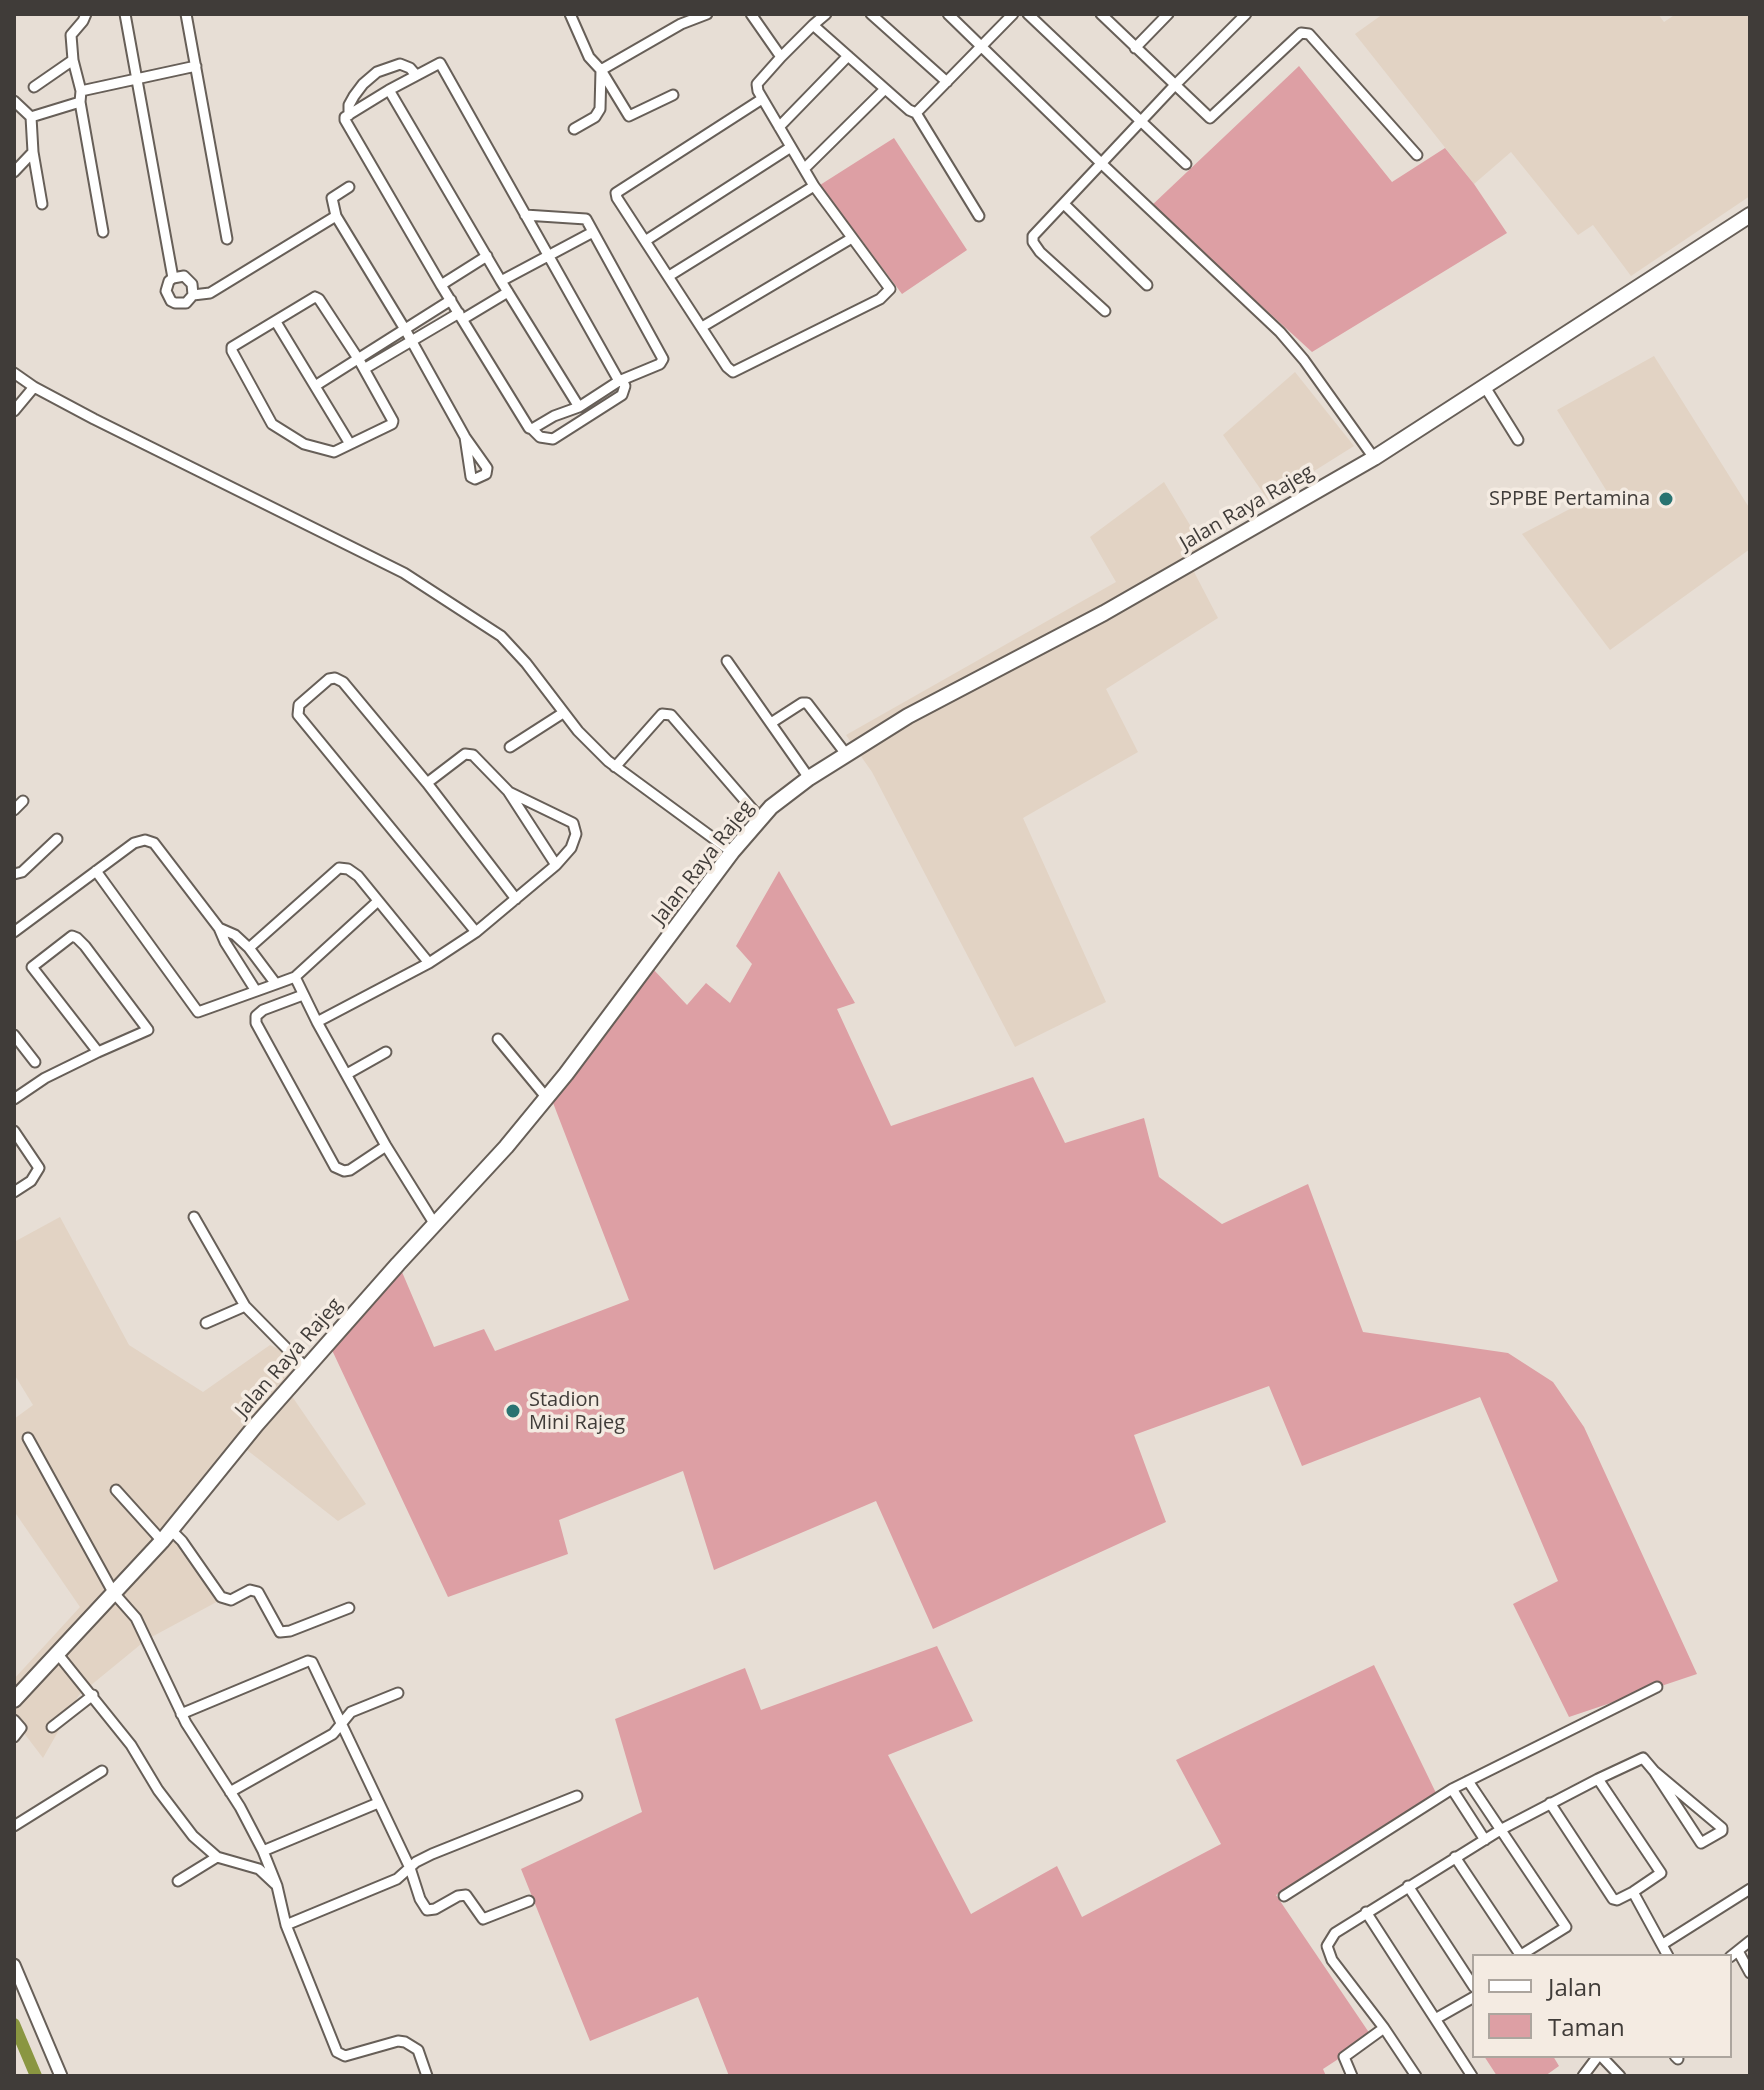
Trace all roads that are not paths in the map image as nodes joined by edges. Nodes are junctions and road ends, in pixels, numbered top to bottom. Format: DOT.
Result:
graph roads {
  1 [pos="86,14"];
  2 [pos="125,14"];
  3 [pos="186,14"];
  4 [pos="570,14"];
  5 [pos="707,14"];
  6 [pos="751,14"];
  7 [pos="826,14"];
  8 [pos="871,14"];
  9 [pos="948,14"];
  10 [pos="1013,14"];
  11 [pos="1028,14"];
  12 [pos="1168,14"];
  13 [pos="1246,14"];
  14 [pos="1105,15"];
  15 [pos="813,25"];
  16 [pos="981,46"];
  17 [pos="1135,48"];
  18 [pos="848,56"];
  19 [pos="781,57"];
  20 [pos="73,60"];
  21 [pos="196,66"];
  22 [pos="601,70"];
  23 [pos="416,75"];
  24 [pos="137,80"];
  25 [pos="947,82"];
  26 [pos="1174,86"];
  27 [pos="34,87"];
  28 [pos="885,89"];
  29 [pos="389,90"];
  30 [pos="673,95"];
  31 [pos="80,97"];
  32 [pos="762,99"];
  33 [pos="14,101"];
  34 [pos="916,113"];
  35 [pos="349,115"];
  36 [pos="31,117"];
  37 [pos="1141,123"];
  38 [pos="779,127"];
  39 [pos="574,129"];
  40 [pos="791,147"];
  41 [pos="33,152"];
  42 [pos="1417,155"];
  43 [pos="1102,164"];
  44 [pos="1186,164"];
  45 [pos="804,169"];
  46 [pos="14,172"];
  47 [pos="814,186"];
  48 [pos="349,187"];
  49 [pos="42,204"];
  50 [pos="1064,204"];
  51 [pos="525,215"];
  52 [pos="1750,215"];
  53 [pos="336,216"];
  54 [pos="979,216"];
  55 [pos="103,232"];
  56 [pos="593,232"];
  57 [pos="852,238"];
  58 [pos="227,239"];
  59 [pos="645,241"];
  60 [pos="487,256"];
  61 [pos="548,257"];
  62 [pos="669,276"];
  63 [pos="173,278"];
  64 [pos="501,281"];
  65 [pos="441,285"];
  66 [pos="1147,285"];
  67 [pos="508,292"];
  68 [pos="193,295"];
  69 [pos="451,300"];
  70 [pos="1105,311"];
  71 [pos="461,316"];
  72 [pos="276,322"];
  73 [pos="702,327"];
  74 [pos="406,331"];
  75 [pos="412,342"];
  76 [pos="362,365"];
  77 [pos="14,373"];
  78 [pos="621,380"];
  79 [pos="315,386"];
  80 [pos="34,387"];
  81 [pos="1485,387"];
  82 [pos="579,407"];
  83 [pos="14,411"];
  84 [pos="532,429"];
  85 [pos="465,437"];
  86 [pos="1518,440"];
  87 [pos="350,444"];
  88 [pos="1374,458"];
  89 [pos="727,661"];
  90 [pos="563,713"];
  91 [pos="771,723"];
  92 [pos="510,747"];
  93 [pos="846,754"];
  94 [pos="615,767"];
  95 [pos="809,778"];
  96 [pos="427,783"];
  97 [pos="508,791"];
  98 [pos="23,801"];
  99 [pos="14,810"];
  100 [pos="760,818"];
  101 [pos="57,839"];
  102 [pos="732,852"];
  103 [pos="556,865"];
  104 [pos="96,871"];
  105 [pos="14,874"];
  106 [pos="516,899"];
  107 [pos="378,901"];
  108 [pos="219,928"];
  109 [pos="14,932"];
  110 [pos="476,932"];
  111 [pos="249,948"];
  112 [pos="429,963"];
  113 [pos="295,977"];
  114 [pos="276,984"];
  115 [pos="256,991"];
  116 [pos="303,995"];
  117 [pos="317,1022"];
  118 [pos="14,1035"];
  119 [pos="498,1039"];
  120 [pos="98,1052"];
  121 [pos="386,1052"];
  122 [pos="35,1062"];
  123 [pos="347,1074"];
  124 [pos="546,1097"];
  125 [pos="14,1099"];
  126 [pos="14,1131"];
  127 [pos="386,1146"];
  128 [pos="14,1192"];
  129 [pos="194,1217"];
  130 [pos="434,1223"];
  131 [pos="245,1306"];
  132 [pos="206,1323"];
  133 [pos="306,1368"];
  134 [pos="28,1438"];
  135 [pos="116,1490"];
  136 [pos="166,1535"];
  137 [pos="113,1592"];
  138 [pos="349,1608"];
  139 [pos="57,1653"];
  140 [pos="1657,1687"];
  141 [pos="398,1693"];
  142 [pos="93,1695"];
  143 [pos="14,1700"];
  144 [pos="181,1714"];
  145 [pos="14,1720"];
  146 [pos="341,1724"];
  147 [pos="52,1727"];
  148 [pos="14,1737"];
  149 [pos="102,1771"];
  150 [pos="1654,1771"];
  151 [pos="1598,1779"];
  152 [pos="1468,1781"];
  153 [pos="1452,1789"];
  154 [pos="230,1792"];
  155 [pos="577,1796"];
  156 [pos="378,1803"];
  157 [pos="1550,1803"];
  158 [pos="14,1826"];
  159 [pos="1502,1829"];
  160 [pos="1485,1840"];
  161 [pos="263,1851"];
  162 [pos="217,1857"];
  163 [pos="1455,1857"];
  164 [pos="410,1868"];
  165 [pos="178,1881"];
  166 [pos="277,1886"];
  167 [pos="1408,1886"];
  168 [pos="1750,1889"];
  169 [pos="1633,1892"];
  170 [pos="1284,1896"];
  171 [pos="529,1901"];
  172 [pos="1366,1912"];
  173 [pos="286,1925"];
  174 [pos="1750,1941"];
  175 [pos="1663,1944"];
  176 [pos="1520,1954"];
  177 [pos="1524,1954"];
  178 [pos="1667,1954"];
  179 [pos="1734,1954"];
  180 [pos="14,1965"];
  181 [pos="1750,1973"];
  182 [pos="1472,1984"];
  183 [pos="1472,1998"];
  184 [pos="1437,2018"];
  185 [pos="1384,2028"];
  186 [pos="1598,2058"];
  187 [pos="1602,2058"];
  188 [pos="61,2076"];
  189 [pos="427,2076"];
  190 [pos="1352,2076"];
  191 [pos="1416,2076"];
  192 [pos="1472,2076"];
  193 [pos="1583,2076"];
  194 [pos="1620,2076"];
  1 -- 20 [label="street"];
  2 -- 24 [label="street"];
  3 -- 21 [label="street"];
  4 -- 22 [label="street"];
  5 -- 22 [label="street"];
  6 -- 19 [label="street"];
  7 -- 15 [label="street"];
  8 -- 25 [label="street"];
  9 -- 16 [label="street"];
  10 -- 16 [label="street"];
  11 -- 37 [label="street"];
  12 -- 17 [label="street"];
  13 -- 26 [label="street"];
  14 -- 17 [label="street"];
  15 -- 18 [label="street"];
  15 -- 19 [label="street"];
  16 -- 25 [label="street"];
  16 -- 43 [label="street"];
  17 -- 26 [label="street"];
  18 -- 28 [label="street"];
  18 -- 38 [label="street"];
  19 -- 32 [label="street"];
  20 -- 27 [label="street"];
  20 -- 31 [label="street"];
  21 -- 24 [label="street"];
  21 -- 58 [label="street"];
  22 -- 30 [label="street"];
  22 -- 39 [label="street"];
  23 -- 29 [label="street"];
  23 -- 35 [label="street"];
  23 -- 51 [label="street"];
  24 -- 31 [label="street"];
  24 -- 63 [label="street"];
  25 -- 34 [label="street"];
  26 -- 37 [label="street"];
  26 -- 42 [label="street"];
  28 -- 34 [label="street"];
  28 -- 45 [label="street"];
  29 -- 35 [label="street"];
  29 -- 60 [label="street"];
  31 -- 36 [label="street"];
  31 -- 55 [label="street"];
  32 -- 38 [label="street"];
  32 -- 59 [label="street"];
  33 -- 36 [label="street"];
  34 -- 54 [label="street"];
  35 -- 65 [label="street"];
  36 -- 41 [label="street"];
  37 -- 43 [label="street"];
  37 -- 44 [label="street"];
  38 -- 40 [label="street"];
  40 -- 45 [label="street"];
  40 -- 59 [label="street"];
  41 -- 46 [label="street"];
  41 -- 49 [label="street"];
  43 -- 50 [label="street"];
  43 -- 88 [label="street"];
  45 -- 47 [label="street"];
  47 -- 57 [label="street"];
  47 -- 62 [label="street"];
  48 -- 53 [label="street"];
  50 -- 66 [label="street"];
  50 -- 70 [label="street"];
  51 -- 56 [label="street"];
  51 -- 61 [label="street"];
  52 -- 81 [label="main road, Jalan Raya Rajeg"];
  53 -- 68 [label="street"];
  53 -- 74 [label="street"];
  56 -- 61 [label="street"];
  56 -- 78 [label="street"];
  57 -- 73 [label="street"];
  57 -- 73 [label="street"];
  59 -- 62 [label="street"];
  60 -- 64 [label="street"];
  60 -- 65 [label="street"];
  61 -- 64 [label="street"];
  61 -- 78 [label="street"];
  62 -- 73 [label="street"];
  63 -- 68 [label="street"];
  63 -- 68 [label="street"];
  64 -- 67 [label="street"];
  65 -- 69 [label="street"];
  67 -- 71 [label="street"];
  67 -- 82 [label="street"];
  69 -- 71 [label="street"];
  69 -- 74 [label="street"];
  71 -- 75 [label="street"];
  71 -- 84 [label="street"];
  72 -- 76 [label="street"];
  72 -- 79 [label="street"];
  72 -- 87 [label="street"];
  74 -- 75 [label="street"];
  74 -- 76 [label="street"];
  75 -- 76 [label="street"];
  75 -- 85 [label="street"];
  76 -- 79 [label="street"];
  76 -- 87 [label="street"];
  77 -- 80 [label="street"];
  78 -- 82 [label="street"];
  78 -- 84 [label="street"];
  79 -- 87 [label="street"];
  80 -- 83 [label="street"];
  80 -- 90 [label="street"];
  81 -- 86 [label="street"];
  81 -- 88 [label="main road, Jalan Raya Rajeg"];
  82 -- 84 [label="street"];
  88 -- 93 [label="main road, Jalan Raya Rajeg"];
  89 -- 91 [label="street"];
  90 -- 92 [label="street"];
  90 -- 94 [label="street"];
  91 -- 93 [label="street"];
  91 -- 95 [label="street"];
  93 -- 95 [label="main road, Jalan Raya Rajeg"];
  94 -- 100 [label="street"];
  94 -- 102 [label="street"];
  95 -- 100 [label="main road, Jalan Raya Rajeg"];
  96 -- 97 [label="street"];
  96 -- 106 [label="street"];
  96 -- 110 [label="street"];
  97 -- 103 [label="street"];
  97 -- 103 [label="street"];
  98 -- 99 [label="street"];
  100 -- 102 [label="main road, Jalan Raya Rajeg"];
  101 -- 105 [label="street"];
  102 -- 124 [label="main road, Jalan Raya Rajeg"];
  103 -- 106 [label="street"];
  104 -- 108 [label="street"];
  104 -- 109 [label="street"];
  104 -- 115 [label="street"];
  106 -- 110 [label="street"];
  107 -- 111 [label="street"];
  107 -- 112 [label="street"];
  107 -- 113 [label="street"];
  108 -- 111 [label="street"];
  108 -- 115 [label="street"];
  110 -- 112 [label="street"];
  111 -- 114 [label="street"];
  112 -- 117 [label="street"];
  113 -- 114 [label="street"];
  113 -- 116 [label="street"];
  114 -- 115 [label="street"];
  116 -- 117 [label="street"];
  116 -- 127 [label="street"];
  117 -- 123 [label="street"];
  118 -- 122 [label="street"];
  119 -- 124 [label="street"];
  120 -- 120 [label="street"];
  120 -- 125 [label="street"];
  121 -- 123 [label="street"];
  123 -- 127 [label="street"];
  124 -- 130 [label="main road, Jalan Raya Rajeg"];
  126 -- 128 [label="street"];
  127 -- 130 [label="street"];
  129 -- 131 [label="street"];
  130 -- 133 [label="main road, Jalan Raya Rajeg"];
  131 -- 132 [label="street"];
  131 -- 133 [label="street"];
  133 -- 136 [label="main road, Jalan Raya Rajeg"];
  134 -- 137 [label="street"];
  135 -- 136 [label="street"];
  136 -- 137 [label="main road, Jalan Raya Rajeg"];
  136 -- 138 [label="street"];
  137 -- 139 [label="main road, Jalan Raya Rajeg"];
  137 -- 144 [label="street"];
  139 -- 142 [label="street"];
  139 -- 143 [label="main road, Jalan Raya Rajeg"];
  140 -- 152 [label="street"];
  141 -- 146 [label="street"];
  142 -- 147 [label="street"];
  142 -- 162 [label="street"];
  144 -- 146 [label="street"];
  144 -- 154 [label="street"];
  145 -- 148 [label="street"];
  146 -- 154 [label="street"];
  146 -- 156 [label="street"];
  149 -- 158 [label="street"];
  150 -- 150 [label="street"];
  150 -- 151 [label="street"];
  151 -- 157 [label="street"];
  151 -- 169 [label="street"];
  152 -- 153 [label="street"];
  152 -- 159 [label="street"];
  153 -- 160 [label="street"];
  153 -- 170 [label="street"];
  154 -- 161 [label="street"];
  155 -- 164 [label="street"];
  156 -- 161 [label="street"];
  156 -- 164 [label="street"];
  157 -- 159 [label="street"];
  157 -- 169 [label="street"];
  159 -- 160 [label="street"];
  159 -- 177 [label="street"];
  160 -- 163 [label="street"];
  161 -- 166 [label="street"];
  162 -- 165 [label="street"];
  162 -- 166 [label="street"];
  163 -- 167 [label="street"];
  163 -- 176 [label="street"];
  164 -- 171 [label="street"];
  164 -- 173 [label="street"];
  166 -- 173 [label="street"];
  167 -- 172 [label="street"];
  167 -- 182 [label="street"];
  168 -- 175 [label="street"];
  169 -- 175 [label="street"];
  172 -- 184 [label="street"];
  172 -- 185 [label="street"];
  173 -- 189 [label="street"];
  174 -- 179 [label="street"];
  175 -- 178 [label="street"];
  179 -- 181 [label="street"];
  180 -- 188 [label="street"];
  183 -- 184 [label="street"];
  184 -- 192 [label="street"];
  185 -- 190 [label="street"];
  185 -- 191 [label="street"];
  186 -- 193 [label="street"];
  187 -- 194 [label="street"];
}
